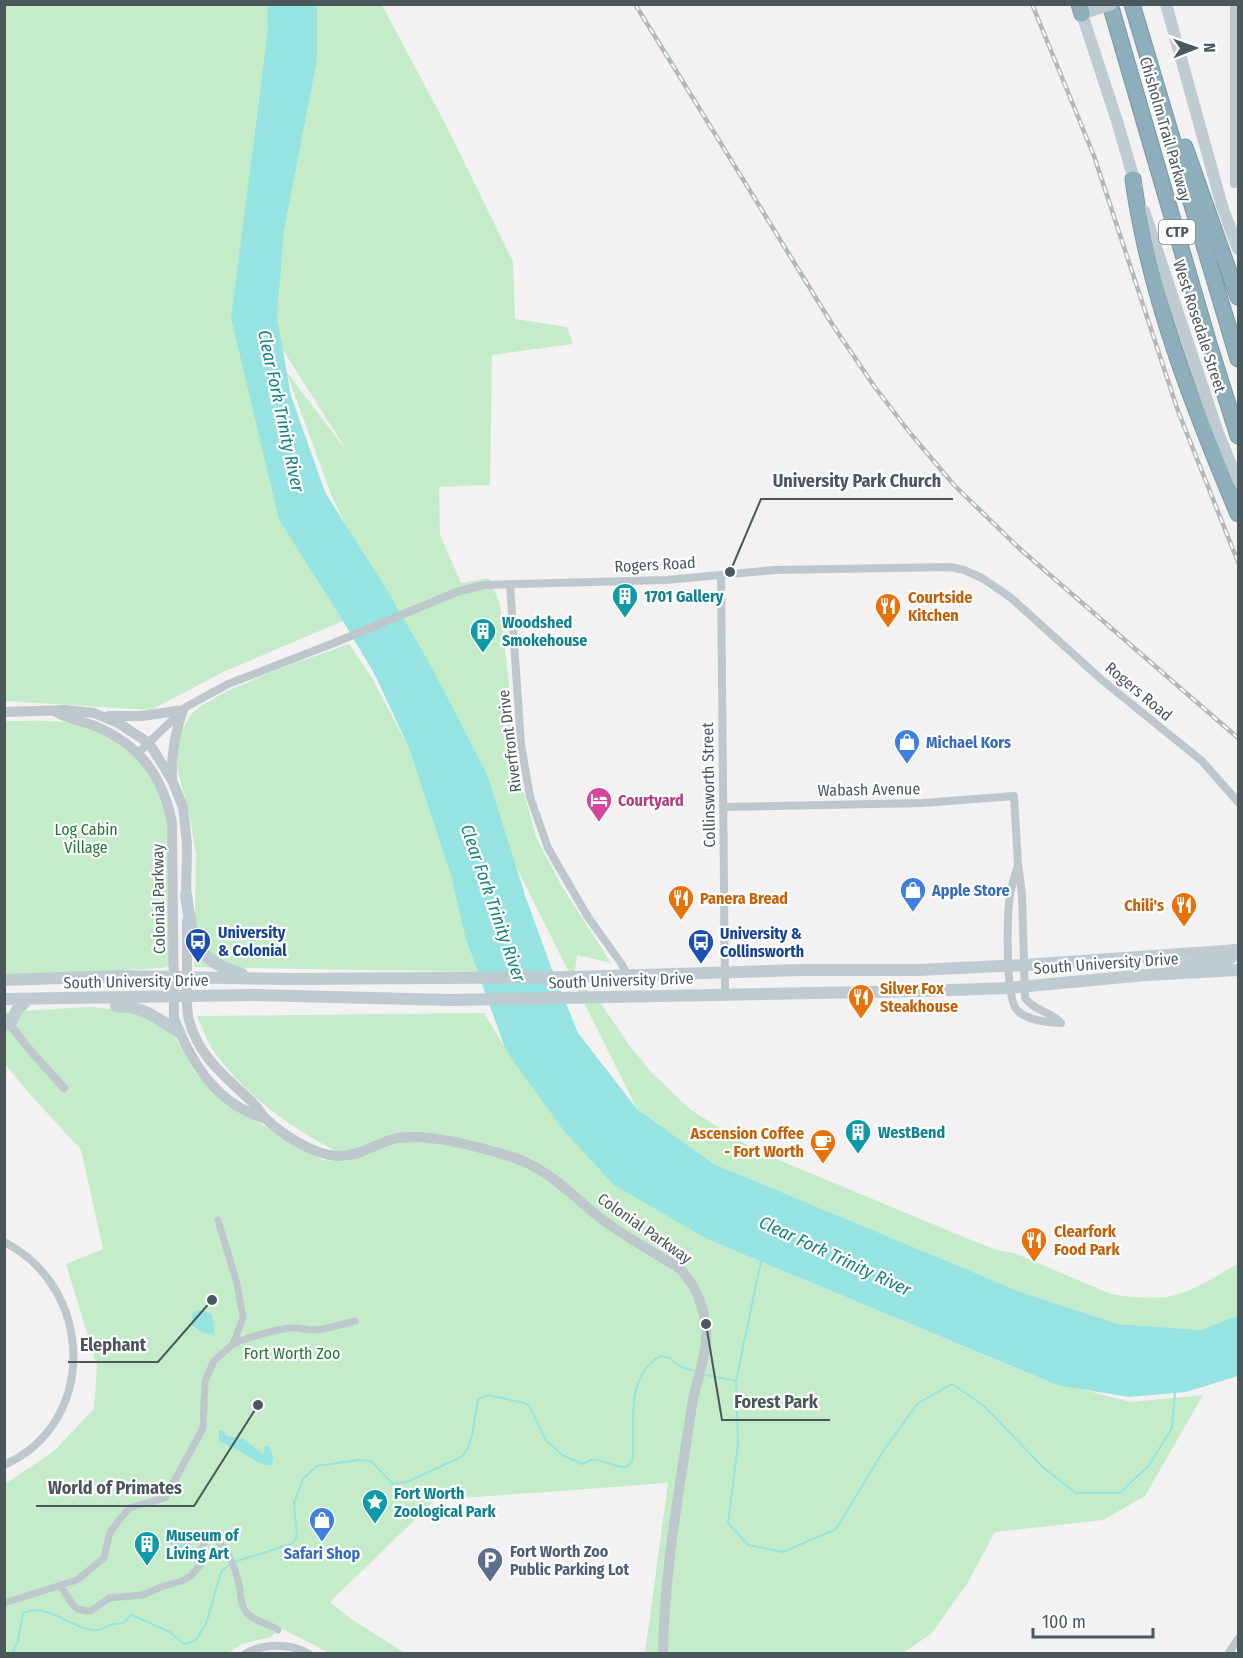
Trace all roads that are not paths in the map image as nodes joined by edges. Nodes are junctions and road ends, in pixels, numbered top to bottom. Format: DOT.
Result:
graph roads {
  1 [pos="1132,4"];
  2 [pos="1166,4"];
  3 [pos="1234,4"];
  4 [pos="1107,6"];
  5 [pos="1080,9"];
  6 [pos="1149,57"];
  7 [pos="1236,118"];
  8 [pos="1133,179"];
  9 [pos="1234,184"];
  10 [pos="1239,249"];
  11 [pos="1239,297"];
  12 [pos="1239,359"];
  13 [pos="1239,436"];
  14 [pos="1239,482"];
  15 [pos="1239,514"];
  16 [pos="721,575"];
  17 [pos="510,585"];
  18 [pos="183,710"];
  19 [pos="56,711"];
  20 [pos="4,712"];
  21 [pos="99,716"];
  22 [pos="149,744"];
  23 [pos="138,753"];
  24 [pos="172,780"];
  25 [pos="1239,802"];
  26 [pos="723,807"];
  27 [pos="1018,864"];
  28 [pos="186,895"];
  29 [pos="1235,950"];
  30 [pos="1024,965"];
  31 [pos="1009,966"];
  32 [pos="1237,968"];
  33 [pos="725,972"];
  34 [pos="1163,975"];
  35 [pos="628,976"];
  36 [pos="173,977"];
  37 [pos="187,978"];
  38 [pos="258,978"];
  39 [pos="4,980"];
  40 [pos="1025,985"];
  41 [pos="1009,987"];
  42 [pos="725,994"];
  43 [pos="173,997"];
  44 [pos="187,997"];
  45 [pos="592,998"];
  46 [pos="4,999"];
  47 [pos="28,999"];
  48 [pos="53,999"];
  49 [pos="7,1021"];
  50 [pos="179,1032"];
  51 [pos="64,1088"];
  52 [pos="267,1119"];
  53 [pos="218,1220"];
  54 [pos="4,1242"];
  55 [pos="355,1322"];
  56 [pos="234,1344"];
  57 [pos="4,1465"];
  58 [pos="60,1585"];
  59 [pos="4,1603"];
  60 [pos="278,1630"];
  61 [pos="1239,1640"];
  62 [pos="246,1653"];
  63 [pos="309,1653"];
  64 [pos="663,1653"];
  65 [pos="1227,1653"];
  1 -- 6 [label="highway, Chisholm Trail Parkway / CTP"];
  2 -- 10 [label="main road, Chisholm Trail Parkway"];
  3 -- 7 [label="street"];
  4 -- 5 [label="main road"];
  4 -- 13 [label="highway, Chisholm Trail Parkway / CTP"];
  5 -- 8 [label="main road"];
  6 -- 11 [label="highway"];
  6 -- 12 [label="highway, Chisholm Trail Parkway / CTP"];
  7 -- 9 [label="street"];
  8 -- 14 [label="main road, West Rosedale Street"];
  8 -- 15 [label="highway"];
  16 -- 17 [label="street, Rogers Road"];
  16 -- 25 [label="street, Rogers Road"];
  16 -- 26 [label="street, Collinsworth Street"];
  17 -- 18 [label="street, Rogers Road"];
  17 -- 35 [label="street, Riverfront Drive"];
  18 -- 21 [label="street"];
  18 -- 22 [label="street, Rogers Road"];
  18 -- 24 [label="street"];
  19 -- 20 [label="street"];
  19 -- 21 [label="street"];
  19 -- 23 [label="street, Colonial Parkway"];
  21 -- 22 [label="street"];
  22 -- 23 [label="street, Rogers Road"];
  22 -- 24 [label="street, Colonial Parkway"];
  23 -- 36 [label="street, Colonial Parkway"];
  24 -- 28 [label="street, Colonial Parkway"];
  26 -- 27 [label="street, Wabash Avenue"];
  26 -- 33 [label="street, Collinsworth Street"];
  27 -- 30 [label="street"];
  27 -- 31 [label="street"];
  28 -- 37 [label="street, Colonial Parkway"];
  28 -- 38 [label="main road"];
  29 -- 30 [label="main road, South University Drive"];
  29 -- 34 [label="main road"];
  30 -- 31 [label="main road, South University Drive"];
  30 -- 40 [label="street"];
  31 -- 33 [label="main road, South University Drive"];
  31 -- 41 [label="street"];
  32 -- 34 [label="main road, South University Drive"];
  33 -- 35 [label="main road, South University Drive"];
  33 -- 42 [label="street, Collinsworth Street"];
  34 -- 40 [label="main road, South University Drive"];
  35 -- 38 [label="main road, South University Drive"];
  35 -- 45 [label="main road"];
  36 -- 37 [label="main road, South University Drive"];
  36 -- 39 [label="main road, South University Drive"];
  36 -- 43 [label="street, Colonial Parkway"];
  37 -- 38 [label="main road, South University Drive"];
  37 -- 44 [label="street, Colonial Parkway"];
  40 -- 41 [label="main road, South University Drive"];
  40 -- 41 [label="street"];
  41 -- 42 [label="main road, South University Drive"];
  42 -- 45 [label="main road, South University Drive"];
  43 -- 44 [label="main road, South University Drive"];
  43 -- 48 [label="main road, South University Drive"];
  43 -- 50 [label="street, Colonial Parkway"];
  44 -- 45 [label="main road, South University Drive"];
  44 -- 52 [label="street, Colonial Parkway"];
  46 -- 47 [label="main road, South University Drive"];
  47 -- 48 [label="main road, South University Drive"];
  47 -- 49 [label="main road"];
  48 -- 50 [label="main road"];
  49 -- 51 [label="street"];
  50 -- 52 [label="street, Colonial Parkway"];
  52 -- 64 [label="street, Colonial Parkway"];
  53 -- 56 [label="street"];
  54 -- 57 [label="street"];
  55 -- 56 [label="street"];
  56 -- 58 [label="street"];
  58 -- 59 [label="street"];
  58 -- 60 [label="street"];
  61 -- 65 [label="street"];
  62 -- 63 [label="street"];
}
